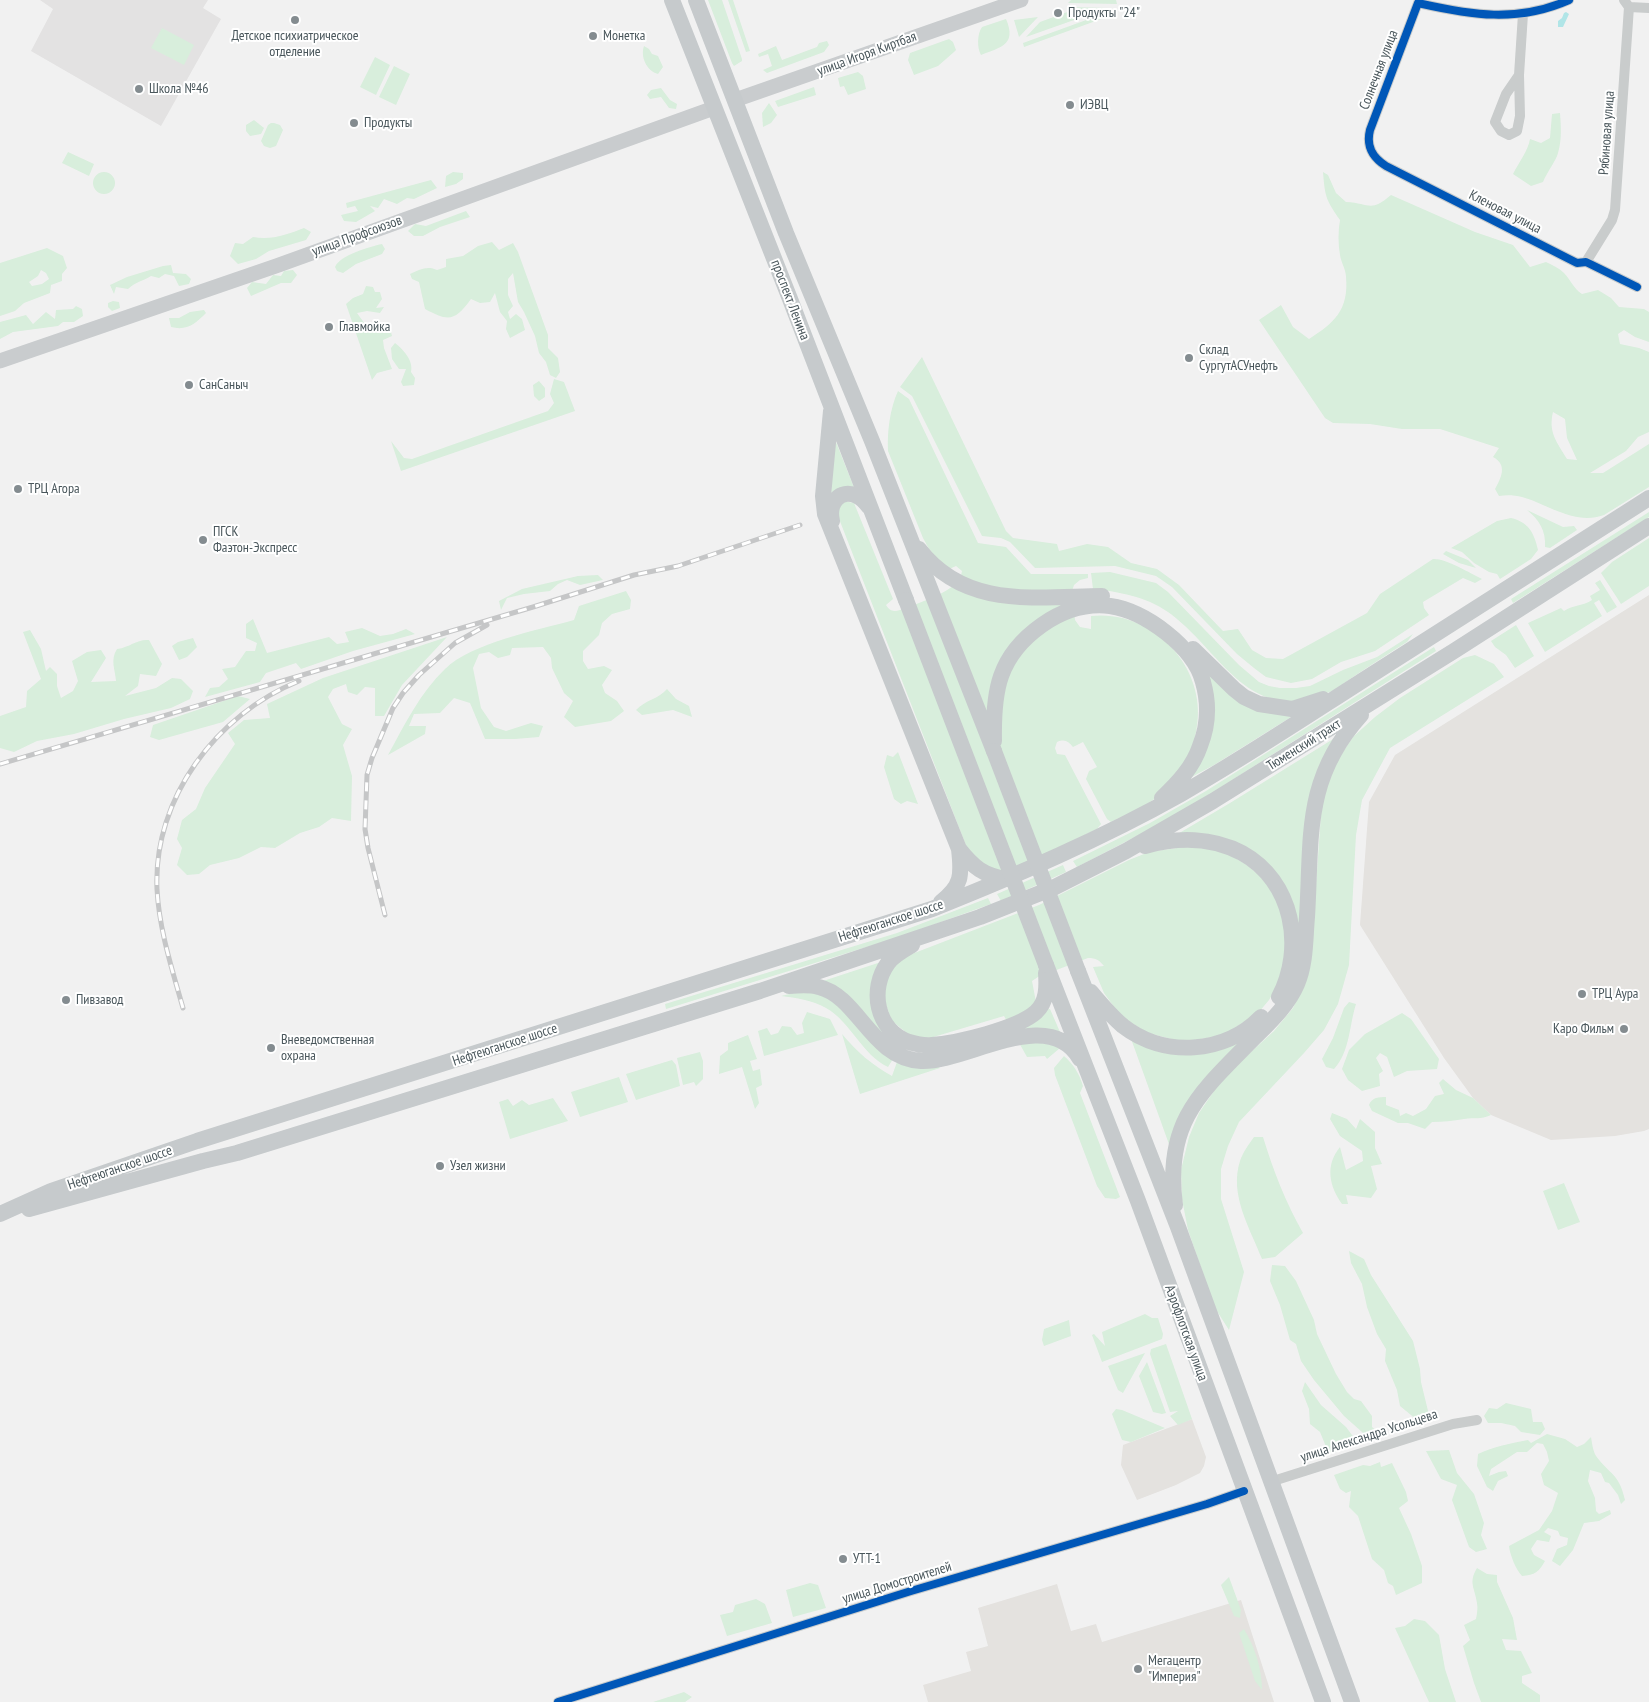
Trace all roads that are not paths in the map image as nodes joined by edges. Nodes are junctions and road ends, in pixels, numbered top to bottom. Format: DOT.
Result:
graph roads {
  1 [pos="672,0"];
  2 [pos="696,0"];
  3 [pos="1021,0"];
  4 [pos="1569,0"];
  5 [pos="1627,3"];
  6 [pos="1649,8"];
  7 [pos="1523,14"];
  8 [pos="1519,75"];
  9 [pos="735,100"];
  10 [pos="714,108"];
  11 [pos="1369,147"];
  12 [pos="1586,262"];
  13 [pos="1637,287"];
  14 [pos="0,360"];
  15 [pos="832,406"];
  16 [pos="1649,498"];
  17 [pos="872,510"];
  18 [pos="906,525"];
  19 [pos="1649,526"];
  20 [pos="835,538"];
  21 [pos="1092,601"];
  22 [pos="1347,691"];
  23 [pos="1385,694"];
  24 [pos="994,751"];
  25 [pos="1122,825"];
  26 [pos="959,849"];
  27 [pos="1126,851"];
  28 [pos="1007,879"];
  29 [pos="932,909"];
  30 [pos="941,930"];
  31 [pos="1046,965"];
  32 [pos="1078,971"];
  33 [pos="1050,982"];
  34 [pos="760,991"];
  35 [pos="1091,1078"];
  36 [pos="2,1214"];
  37 [pos="1178,1227"];
  38 [pos="1477,1420"];
  39 [pos="1270,1482"];
  40 [pos="1244,1491"];
  41 [pos="558,1702"];
  42 [pos="1323,1702"];
  43 [pos="1352,1702"];
  1 -- 10 [label="main road, проспект Ленина"];
  2 -- 9 [label="main road, проспект Ленина"];
  3 -- 9 [label="main road, улица Игоря Киртбая"];
  4 -- 7 [label="street"];
  5 -- 6 [label="street"];
  5 -- 12 [label="street, Рябиновая улица"];
  7 -- 8 [label="street"];
  7 -- 11 [label="street, Солнечная улица"];
  8 -- 8 [label="street"];
  9 -- 10 [label="main road, улица Игоря Киртбая"];
  9 -- 18 [label="main road, проспект Ленина"];
  10 -- 14 [label="main road, улица Профсоюзов"];
  10 -- 15 [label="main road, проспект Ленина"];
  11 -- 12 [label="street, Кленовая улица"];
  12 -- 13 [label="street, Кленовая улица"];
  15 -- 17 [label="main road, проспект Ленина"];
  15 -- 20 [label="main road"];
  16 -- 22 [label="main road, Тюменский тракт"];
  17 -- 20 [label="main road"];
  17 -- 31 [label="main road, проспект Ленина, bridge"];
  18 -- 21 [label="main road"];
  18 -- 24 [label="main road, проспект Ленина"];
  19 -- 23 [label="main road, Тюменский тракт"];
  20 -- 26 [label="main road"];
  21 -- 22 [label="main road"];
  21 -- 24 [label="main road"];
  21 -- 25 [label="main road"];
  22 -- 25 [label="main road, Тюменский тракт"];
  23 -- 27 [label="main road, Тюменский тракт"];
  23 -- 37 [label="main road"];
  24 -- 32 [label="main road, проспект Ленина, bridge"];
  25 -- 28 [label="main road, Тюменский тракт"];
  26 -- 28 [label="main road"];
  26 -- 29 [label="main road"];
  27 -- 30 [label="main road, Тюменский тракт"];
  27 -- 32 [label="main road"];
  28 -- 29 [label="main road, Нефтеюганское шоссе"];
  29 -- 36 [label="main road, Нефтеюганское шоссе"];
  30 -- 33 [label="main road"];
  30 -- 34 [label="main road, Нефтеюганское шоссе"];
  31 -- 33 [label="main road, Аэрофлотская улица"];
  32 -- 37 [label="main road, Аэрофлотская улица"];
  33 -- 35 [label="main road, Аэрофлотская улица"];
  34 -- 35 [label="main road"];
  34 -- 36 [label="main road, Нефтеюганское шоссе"];
  35 -- 40 [label="main road, Аэрофлотская улица"];
  37 -- 39 [label="main road, Аэрофлотская улица"];
  38 -- 39 [label="street, улица Александра Усольцева"];
  39 -- 40 [label="main road"];
  39 -- 43 [label="main road, Аэрофлотская улица"];
  40 -- 41 [label="street, улица Домостроителей"];
  40 -- 42 [label="main road, Аэрофлотская улица"];
}
